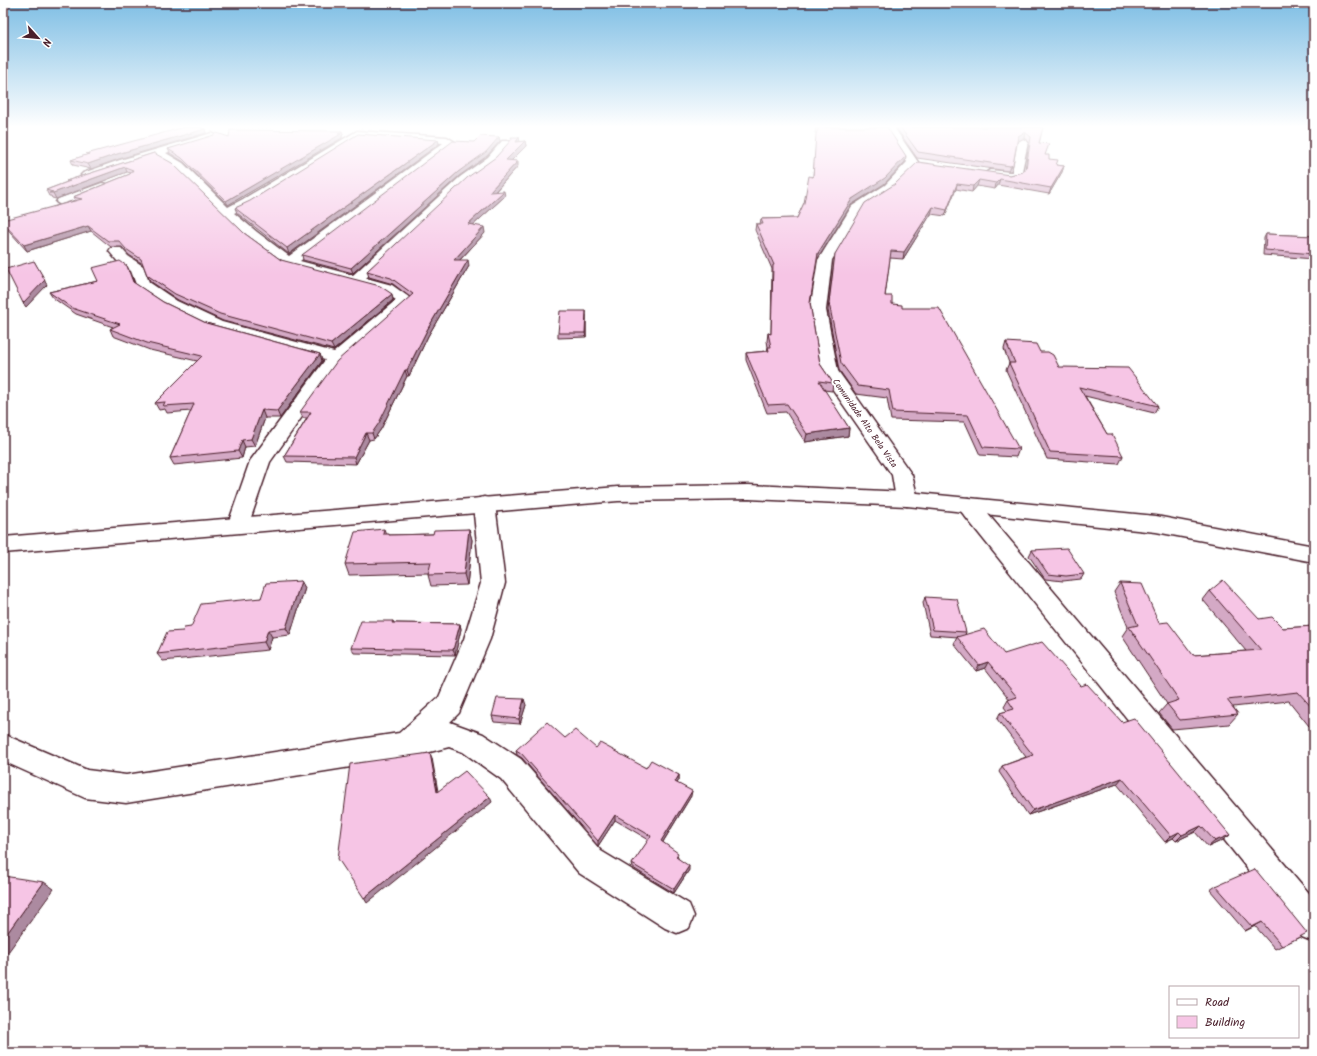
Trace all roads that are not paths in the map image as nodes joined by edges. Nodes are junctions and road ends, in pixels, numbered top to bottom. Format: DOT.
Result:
graph roads {
  1 [pos="87,176"];
  2 [pos="191,176"];
  3 [pos="288,176"];
  4 [pos="404,176"];
  5 [pos="468,176"];
  6 [pos="902,176"];
  7 [pos="80,178"];
  8 [pos="113,182"];
  9 [pos="62,202"];
  10 [pos="226,212"];
  11 [pos="116,252"];
  12 [pos="289,262"];
  13 [pos="355,280"];
  14 [pos="337,358"];
  15 [pos="908,499"];
  16 [pos="484,504"];
  17 [pos="968,505"];
  18 [pos="240,524"];
  19 [pos="3,545"];
  20 [pos="1314,554"];
  21 [pos="449,705"];
  22 [pos="449,734"];
  23 [pos="407,745"];
  24 [pos="3,747"];
  25 [pos="677,916"];
  26 [pos="1314,925"];
  1 -- 7 [label="street"];
  2 -- 10 [label="street"];
  3 -- 10 [label="street"];
  4 -- 12 [label="street"];
  5 -- 13 [label="street"];
  6 -- 15 [label="street, Comunidade Alto Bela Vista"];
  8 -- 9 [label="street"];
  10 -- 12 [label="street"];
  11 -- 14 [label="street"];
  12 -- 13 [label="street"];
  13 -- 14 [label="street"];
  14 -- 18 [label="street"];
  15 -- 16 [label="street"];
  15 -- 17 [label="street"];
  16 -- 18 [label="street"];
  16 -- 21 [label="street"];
  17 -- 20 [label="street"];
  17 -- 26 [label="street"];
  18 -- 19 [label="street"];
  21 -- 22 [label="street"];
  21 -- 23 [label="street"];
  22 -- 23 [label="street"];
  22 -- 25 [label="street"];
  23 -- 24 [label="street"];
}
